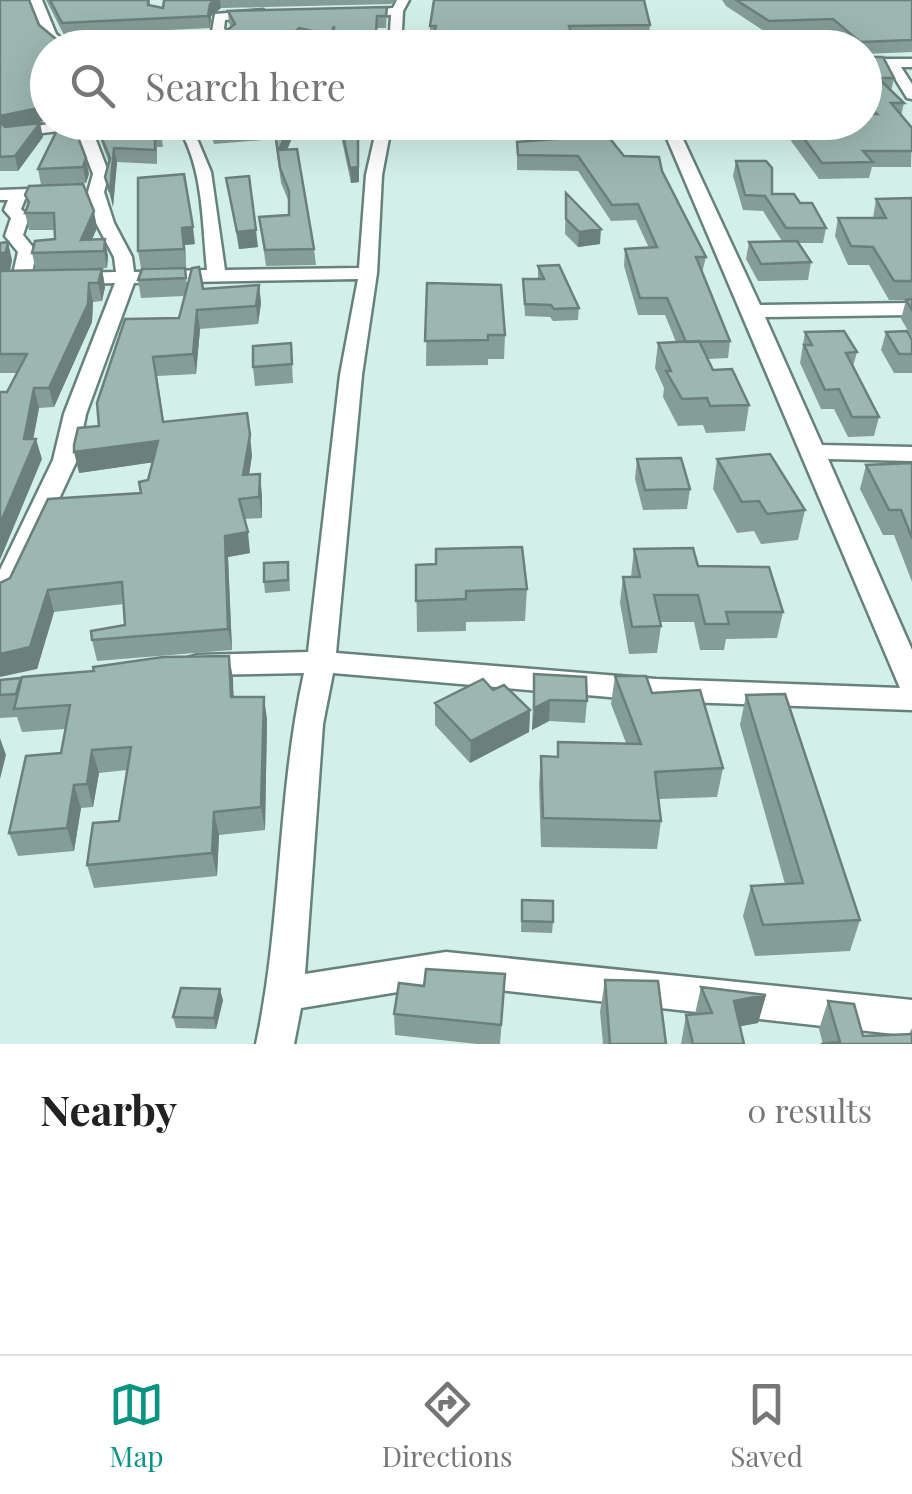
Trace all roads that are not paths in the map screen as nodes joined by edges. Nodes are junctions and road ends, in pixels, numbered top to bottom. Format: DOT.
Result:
graph roads {
  1 [pos="36,0"];
  2 [pos="400,6"];
  3 [pos="332,12"];
  4 [pos="281,14"];
  5 [pos="48,30"];
  6 [pos="218,30"];
  7 [pos="882,63"];
  8 [pos="892,63"];
  9 [pos="912,63"];
  10 [pos="912,95"];
  11 [pos="30,125"];
  12 [pos="4,126"];
  13 [pos="92,140"];
  14 [pos="193,140"];
  15 [pos="381,140"];
  16 [pos="674,140"];
  17 [pos="14,153"];
  18 [pos="96,192"];
  19 [pos="10,194"];
  20 [pos="368,273"];
  21 [pos="217,277"];
  22 [pos="22,278"];
  23 [pos="126,279"];
  24 [pos="0,280"];
  25 [pos="912,309"];
  26 [pos="753,311"];
  27 [pos="810,452"];
  28 [pos="912,454"];
  29 [pos="0,598"];
  30 [pos="321,662"];
  31 [pos="168,666"];
  32 [pos="912,683"];
  33 [pos="912,699"];
  34 [pos="285,994"];
  35 [pos="912,1018"];
  36 [pos="275,1044"];
  1 -- 5 [label="street"];
  2 -- 3 [label="street"];
  4 -- 6 [label="street"];
  7 -- 8 [label="street"];
  8 -- 9 [label="street"];
  8 -- 10 [label="street"];
  11 -- 12 [label="street"];
  12 -- 17 [label="street"];
  13 -- 18 [label="street"];
  14 -- 21 [label="street"];
  15 -- 20 [label="street"];
  16 -- 26 [label="street"];
  18 -- 19 [label="street"];
  18 -- 23 [label="street"];
  19 -- 22 [label="street"];
  20 -- 21 [label="street"];
  20 -- 30 [label="street"];
  21 -- 23 [label="street"];
  22 -- 23 [label="street"];
  22 -- 24 [label="street"];
  23 -- 29 [label="street"];
  25 -- 26 [label="street"];
  26 -- 27 [label="street"];
  27 -- 28 [label="street"];
  27 -- 32 [label="street"];
  30 -- 31 [label="street"];
  30 -- 33 [label="street"];
  30 -- 34 [label="street"];
  34 -- 35 [label="street"];
  34 -- 36 [label="street"];
}
